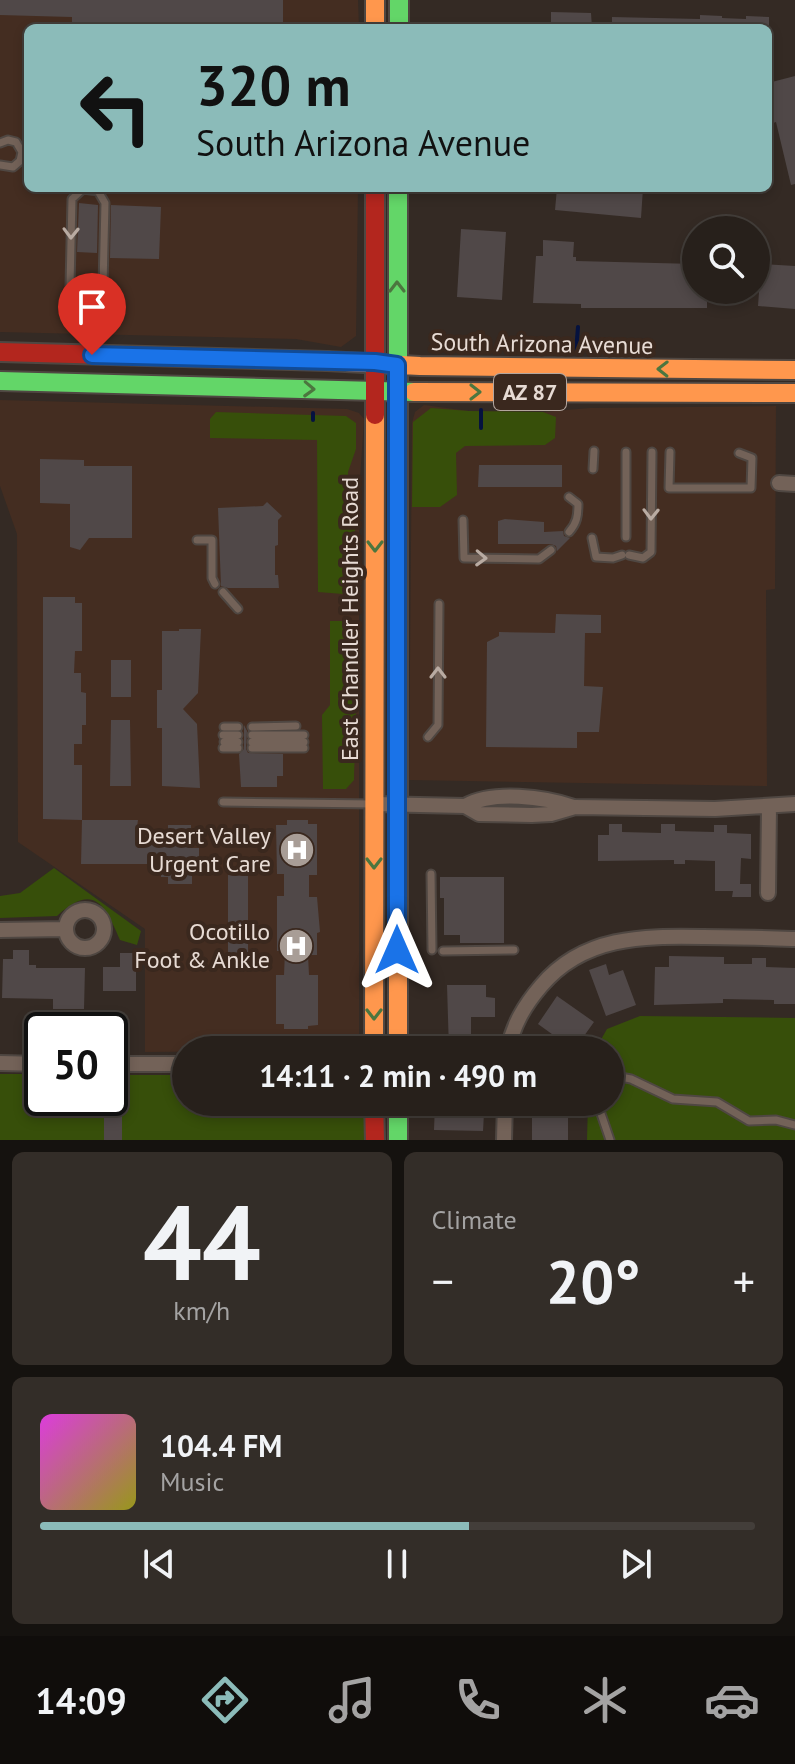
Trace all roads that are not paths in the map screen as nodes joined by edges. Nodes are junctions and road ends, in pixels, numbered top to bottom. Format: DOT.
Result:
graph roads {
  1 [pos="375,0"];
  2 [pos="399,0"];
  3 [pos="375,24"];
  4 [pos="399,24"];
  5 [pos="0,143"];
  6 [pos="0,165"];
  7 [pos="80,192"];
  8 [pos="99,192"];
  9 [pos="375,192"];
  10 [pos="398,192"];
  11 [pos="70,286"];
  12 [pos="103,286"];
  13 [pos="0,352"];
  14 [pos="375,362"];
  15 [pos="397,365"];
  16 [pos="741,370"];
  17 [pos="795,370"];
  18 [pos="0,381"];
  19 [pos="375,390"];
  20 [pos="397,391"];
  21 [pos="741,393"];
  22 [pos="795,393"];
  23 [pos="594,451"];
  24 [pos="626,452"];
  25 [pos="652,452"];
  26 [pos="670,452"];
  27 [pos="739,453"];
  28 [pos="593,469"];
  29 [pos="779,483"];
  30 [pos="795,484"];
  31 [pos="569,497"];
  32 [pos="463,520"];
  33 [pos="569,532"];
  34 [pos="626,537"];
  35 [pos="592,538"];
  36 [pos="197,540"];
  37 [pos="551,550"];
  38 [pos="215,584"];
  39 [pos="223,592"];
  40 [pos="439,604"];
  41 [pos="238,609"];
  42 [pos="296,726"];
  43 [pos="374,736"];
  44 [pos="397,737"];
  45 [pos="428,737"];
  46 [pos="224,738"];
  47 [pos="252,738"];
  48 [pos="510,798"];
  49 [pos="223,802"];
  50 [pos="374,804"];
  51 [pos="795,804"];
  52 [pos="397,805"];
  53 [pos="465,806"];
  54 [pos="575,807"];
  55 [pos="769,807"];
  56 [pos="509,815"];
  57 [pos="431,874"];
  58 [pos="768,893"];
  59 [pos="65,929"];
  60 [pos="0,930"];
  61 [pos="795,939"];
  62 [pos="432,950"];
  63 [pos="514,950"];
  64 [pos="443,951"];
  65 [pos="374,1036"];
  66 [pos="398,1036"];
  67 [pos="511,1036"];
  68 [pos="0,1063"];
  69 [pos="24,1064"];
  70 [pos="128,1064"];
  71 [pos="172,1064"];
  72 [pos="624,1078"];
  73 [pos="374,1116"];
  74 [pos="398,1116"];
  75 [pos="505,1116"];
  76 [pos="602,1116"];
  77 [pos="795,1125"];
  78 [pos="375,1140"];
  79 [pos="398,1140"];
  80 [pos="504,1140"];
  81 [pos="610,1140"];
  1 -- 3 [label="main road"];
  2 -- 4 [label="main road"];
  5 -- 6 [label="lane"];
  7 -- 11 [label="lane, one-way"];
  12 -- 8 [label="lane, one-way"];
  9 -- 14 [label="main road, East Chandler Heights Road"];
  15 -- 10 [label="main road, East Chandler Heights Road, one-way"];
  13 -- 14 [label="main road, South Arizona Avenue / AZ 87"];
  14 -- 15 [label="main road, South Arizona Avenue / AZ 87"];
  14 -- 19 [label="main road, East Chandler Heights Road"];
  16 -- 15 [label="main road, South Arizona Avenue / AZ 87, one-way"];
  15 -- 20 [label="main road, East Chandler Heights Road"];
  16 -- 17 [label="main road, South Arizona Avenue / AZ 87"];
  16 -- 21 [label="main road"];
  18 -- 19 [label="main road, South Arizona Avenue / AZ 87, one-way"];
  19 -- 20 [label="main road, South Arizona Avenue / AZ 87"];
  19 -- 43 [label="main road, East Chandler Heights Road, one-way"];
  20 -- 21 [label="main road, South Arizona Avenue / AZ 87, one-way"];
  20 -- 44 [label="main road, East Chandler Heights Road"];
  21 -- 22 [label="main road, South Arizona Avenue / AZ 87"];
  23 -- 28 [label="lane"];
  24 -- 34 [label="lane"];
  25 -- 35 [label="lane, one-way"];
  26 -- 27 [label="lane"];
  29 -- 30 [label="street"];
  31 -- 33 [label="lane"];
  32 -- 37 [label="lane, one-way"];
  36 -- 38 [label="lane"];
  39 -- 41 [label="lane"];
  45 -- 40 [label="lane, one-way"];
  42 -- 47 [label="lane"];
  43 -- 44 [label="main road"];
  43 -- 50 [label="main road, East Chandler Heights Road"];
  44 -- 52 [label="main road, East Chandler Heights Road"];
  46 -- 46 [label="lane"];
  47 -- 47 [label="lane"];
  48 -- 53 [label="street"];
  48 -- 54 [label="street"];
  48 -- 56 [label="street"];
  49 -- 50 [label="lane"];
  50 -- 52 [label="street"];
  50 -- 65 [label="main road, East Chandler Heights Road, one-way"];
  51 -- 55 [label="street"];
  52 -- 53 [label="street"];
  52 -- 66 [label="main road, East Chandler Heights Road"];
  53 -- 56 [label="street"];
  54 -- 55 [label="street"];
  54 -- 56 [label="street"];
  55 -- 58 [label="street"];
  57 -- 62 [label="lane"];
  59 -- 60 [label="street"];
  61 -- 67 [label="street"];
  63 -- 64 [label="lane"];
  68 -- 69 [label="street"];
  70 -- 71 [label="street"];
  72 -- 77 [label="lane"];
  73 -- 78 [label="main road"];
  74 -- 79 [label="main road"];
  75 -- 80 [label="street"];
  76 -- 81 [label="lane"];
}
